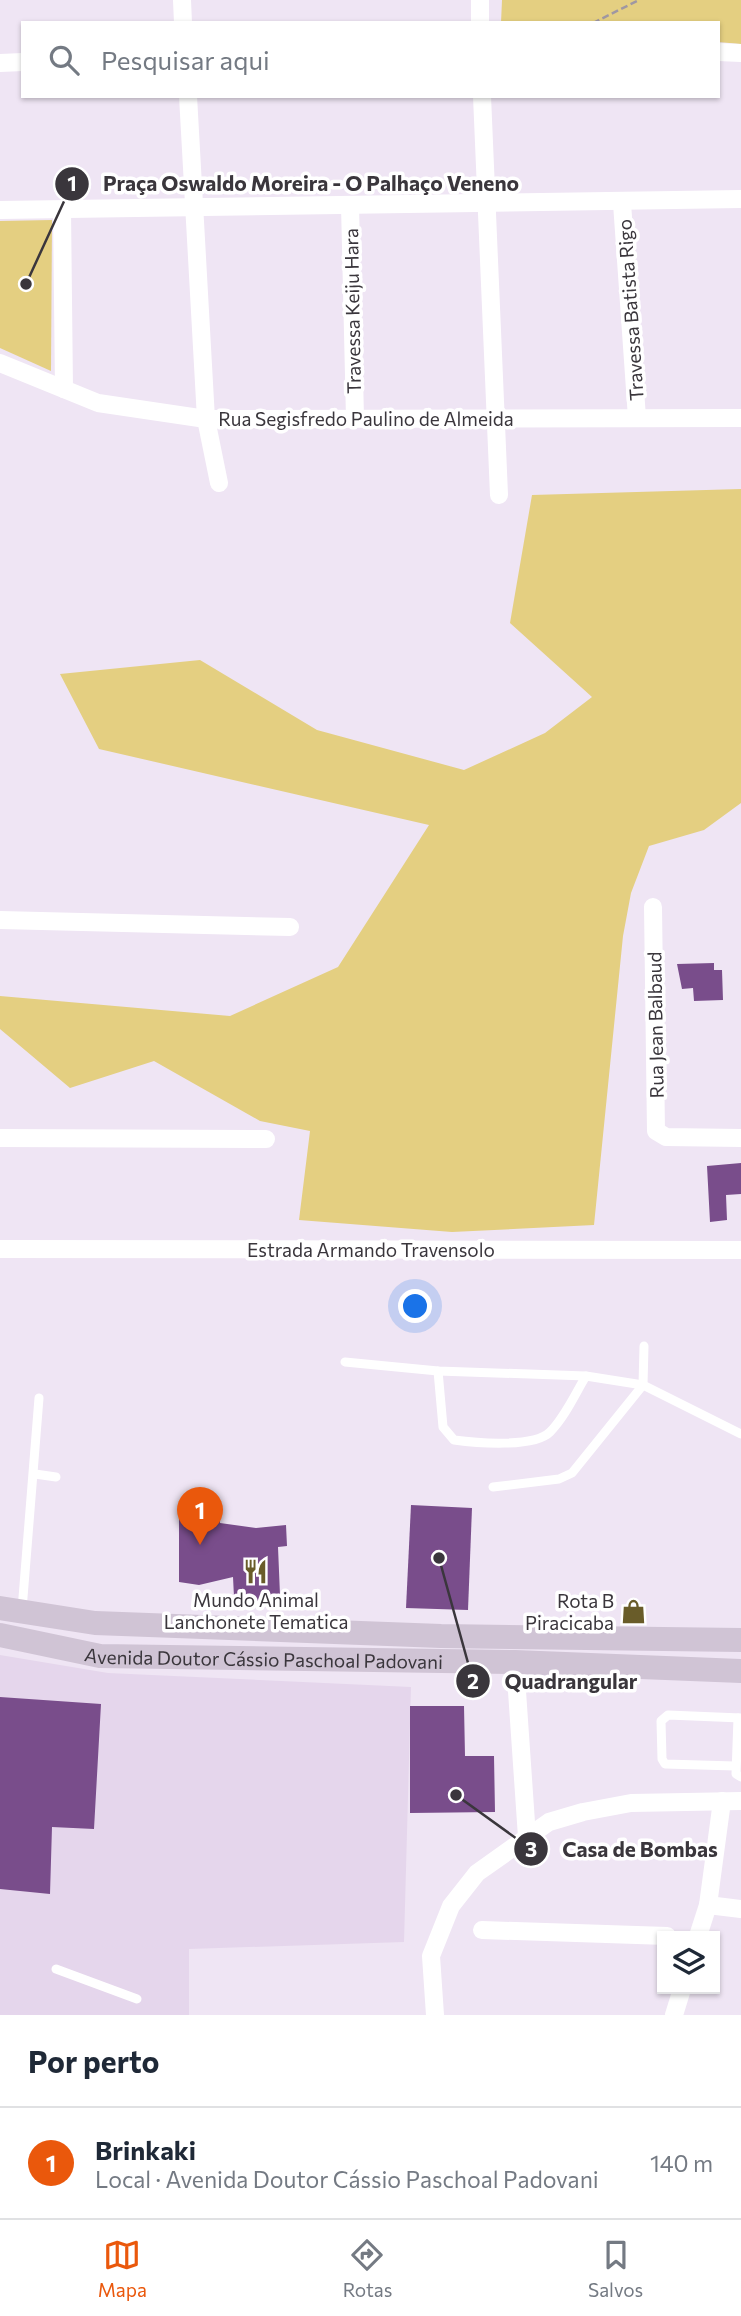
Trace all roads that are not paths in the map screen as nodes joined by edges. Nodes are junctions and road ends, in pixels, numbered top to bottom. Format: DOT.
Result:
graph roads {
  1 [pos="182,0"];
  2 [pos="480,0"];
  3 [pos="183,21"];
  4 [pos="480,21"];
  5 [pos="720,52"];
  6 [pos="741,53"];
  7 [pos="21,62"];
  8 [pos="0,63"];
  9 [pos="188,98"];
  10 [pos="482,98"];
  11 [pos="741,199"];
  12 [pos="622,203"];
  13 [pos="486,204"];
  14 [pos="350,205"];
  15 [pos="195,206"];
  16 [pos="0,210"];
  17 [pos="62,210"];
  18 [pos="0,363"];
  19 [pos="64,389"];
  20 [pos="496,417"];
  21 [pos="355,418"];
  22 [pos="637,418"];
  23 [pos="741,418"];
  24 [pos="206,419"];
  25 [pos="219,483"];
  26 [pos="499,495"];
  27 [pos="653,907"];
  28 [pos="0,920"];
  29 [pos="290,927"];
  30 [pos="0,1138"];
  31 [pos="741,1138"];
  32 [pos="266,1139"];
  33 [pos="0,1249"];
  34 [pos="741,1250"];
  35 [pos="644,1346"];
  36 [pos="345,1362"];
  37 [pos="438,1371"];
  38 [pos="586,1376"];
  39 [pos="643,1385"];
  40 [pos="38,1398"];
  41 [pos="741,1434"];
  42 [pos="35,1474"];
  43 [pos="56,1476"];
  44 [pos="494,1487"];
  45 [pos="11,1609"];
  46 [pos="0,1635"];
  47 [pos="581,1637"];
  48 [pos="741,1640"];
  49 [pos="515,1662"];
  50 [pos="741,1671"];
  51 [pos="740,1718"];
  52 [pos="735,1766"];
  53 [pos="741,1777"];
  54 [pos="722,1801"];
  55 [pos="741,1801"];
  56 [pos="527,1838"];
  57 [pos="708,1905"];
  58 [pos="741,1909"];
  59 [pos="482,1930"];
  60 [pos="700,1931"];
  61 [pos="657,1936"];
  62 [pos="56,1969"];
  63 [pos="681,1994"];
  64 [pos="137,1999"];
  65 [pos="677,2014"];
  66 [pos="435,2015"];
  1 -- 3 [label="street"];
  2 -- 4 [label="street"];
  5 -- 6 [label="street"];
  7 -- 8 [label="street"];
  9 -- 15 [label="street"];
  10 -- 13 [label="street"];
  11 -- 12 [label="street"];
  12 -- 13 [label="street"];
  12 -- 22 [label="street, Travessa Batista Rigo"];
  13 -- 14 [label="street"];
  13 -- 20 [label="street"];
  14 -- 15 [label="street"];
  14 -- 21 [label="street, Travessa Keiju Hara"];
  15 -- 17 [label="street"];
  15 -- 24 [label="street"];
  16 -- 17 [label="street"];
  17 -- 19 [label="street"];
  18 -- 19 [label="street, Rua Segisfredo Paulino de Almeida"];
  19 -- 24 [label="street, Rua Segisfredo Paulino de Almeida"];
  20 -- 21 [label="street, Rua Segisfredo Paulino de Almeida"];
  20 -- 22 [label="street, Rua Segisfredo Paulino de Almeida"];
  20 -- 26 [label="street"];
  21 -- 24 [label="street, Rua Segisfredo Paulino de Almeida"];
  22 -- 23 [label="street, Rua Segisfredo Paulino de Almeida"];
  24 -- 25 [label="street"];
  27 -- 31 [label="street, Rua Jean Balbaud"];
  28 -- 29 [label="street"];
  30 -- 32 [label="street"];
  33 -- 34 [label="street, Estrada Armando Travensolo"];
  35 -- 39 [label="lane"];
  36 -- 37 [label="lane"];
  37 -- 38 [label="lane"];
  37 -- 38 [label="lane"];
  38 -- 39 [label="lane"];
  39 -- 41 [label="lane"];
  39 -- 44 [label="lane"];
  40 -- 42 [label="lane"];
  42 -- 43 [label="lane"];
  42 -- 45 [label="lane"];
  45 -- 47 [label="main road, Avenida Doutor Cássio Paschoal Padovani"];
  46 -- 49 [label="main road, Avenida Doutor Cássio Paschoal Padovani"];
  47 -- 48 [label="main road, Avenida Doutor Cássio Paschoal Padovani"];
  47 -- 49 [label="main road"];
  49 -- 50 [label="main road, Avenida Doutor Cássio Paschoal Padovani"];
  49 -- 56 [label="street"];
  51 -- 52 [label="lane"];
  51 -- 52 [label="lane"];
  52 -- 53 [label="lane"];
  54 -- 55 [label="street"];
  54 -- 56 [label="street"];
  54 -- 57 [label="street"];
  56 -- 66 [label="street"];
  57 -- 58 [label="street"];
  57 -- 60 [label="street"];
  59 -- 61 [label="street"];
  62 -- 64 [label="lane"];
  63 -- 65 [label="street"];
}
